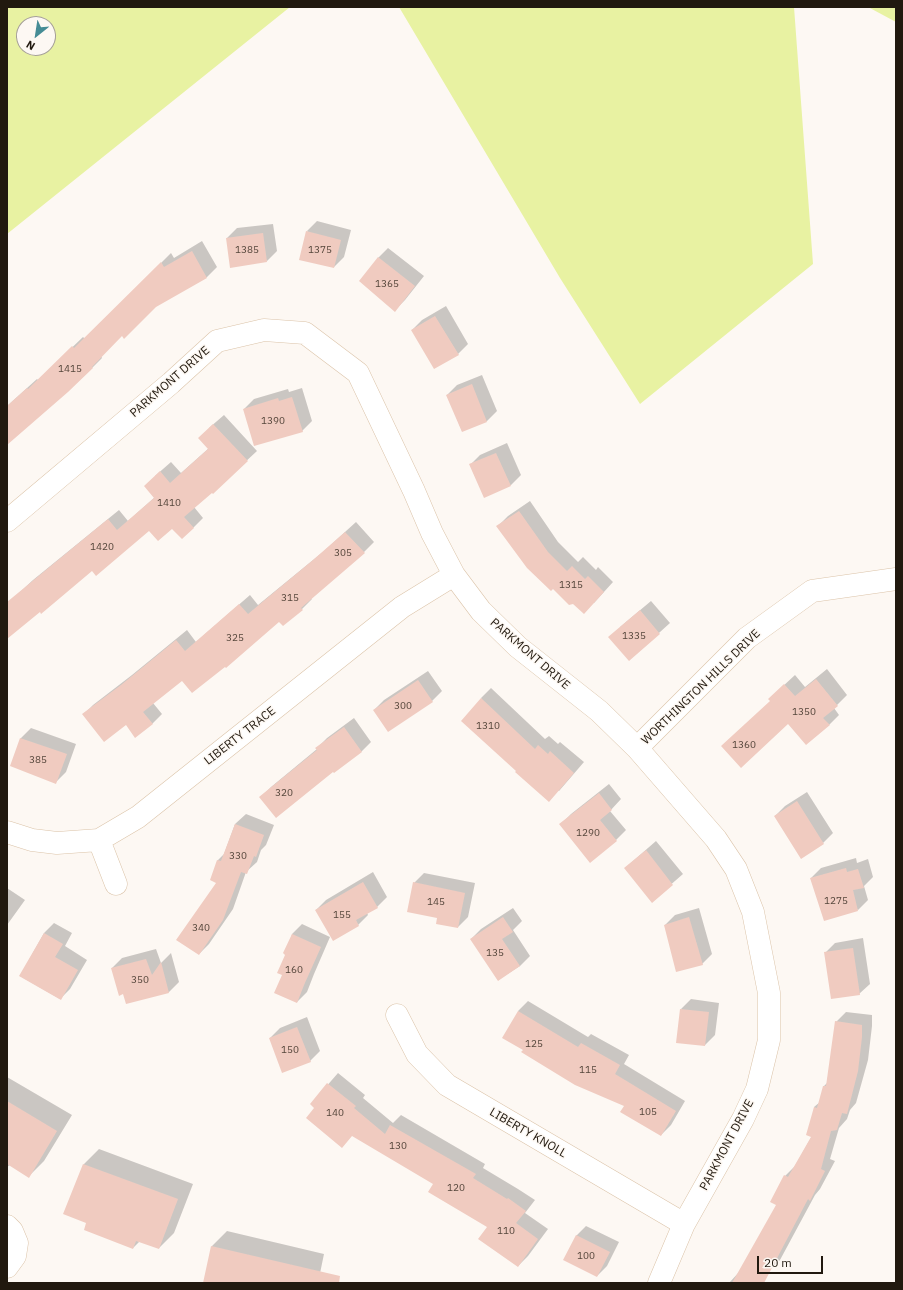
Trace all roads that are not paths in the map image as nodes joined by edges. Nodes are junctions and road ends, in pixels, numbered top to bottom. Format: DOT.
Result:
graph roads {
  1 [pos="7,521"];
  2 [pos="454,575"];
  3 [pos="896,579"];
  4 [pos="637,748"];
  5 [pos="7,832"];
  6 [pos="99,840"];
  7 [pos="116,884"];
  8 [pos="397,1014"];
  9 [pos="684,1224"];
  10 [pos="7,1226"];
  11 [pos="7,1267"];
  12 [pos="659,1283"];
  1 -- 2 [label="street, PARKMONT DRIVE"];
  2 -- 4 [label="street, PARKMONT DRIVE"];
  2 -- 6 [label="street, LIBERTY TRACE"];
  3 -- 4 [label="street, WORTHINGTON HILLS DRIVE"];
  4 -- 9 [label="street, PARKMONT DRIVE"];
  5 -- 6 [label="street, LIBERTY TRACE"];
  6 -- 7 [label="street"];
  8 -- 9 [label="street, LIBERTY KNOLL"];
  9 -- 12 [label="street, PARKMONT DRIVE"];
  10 -- 11 [label="street"];
}
